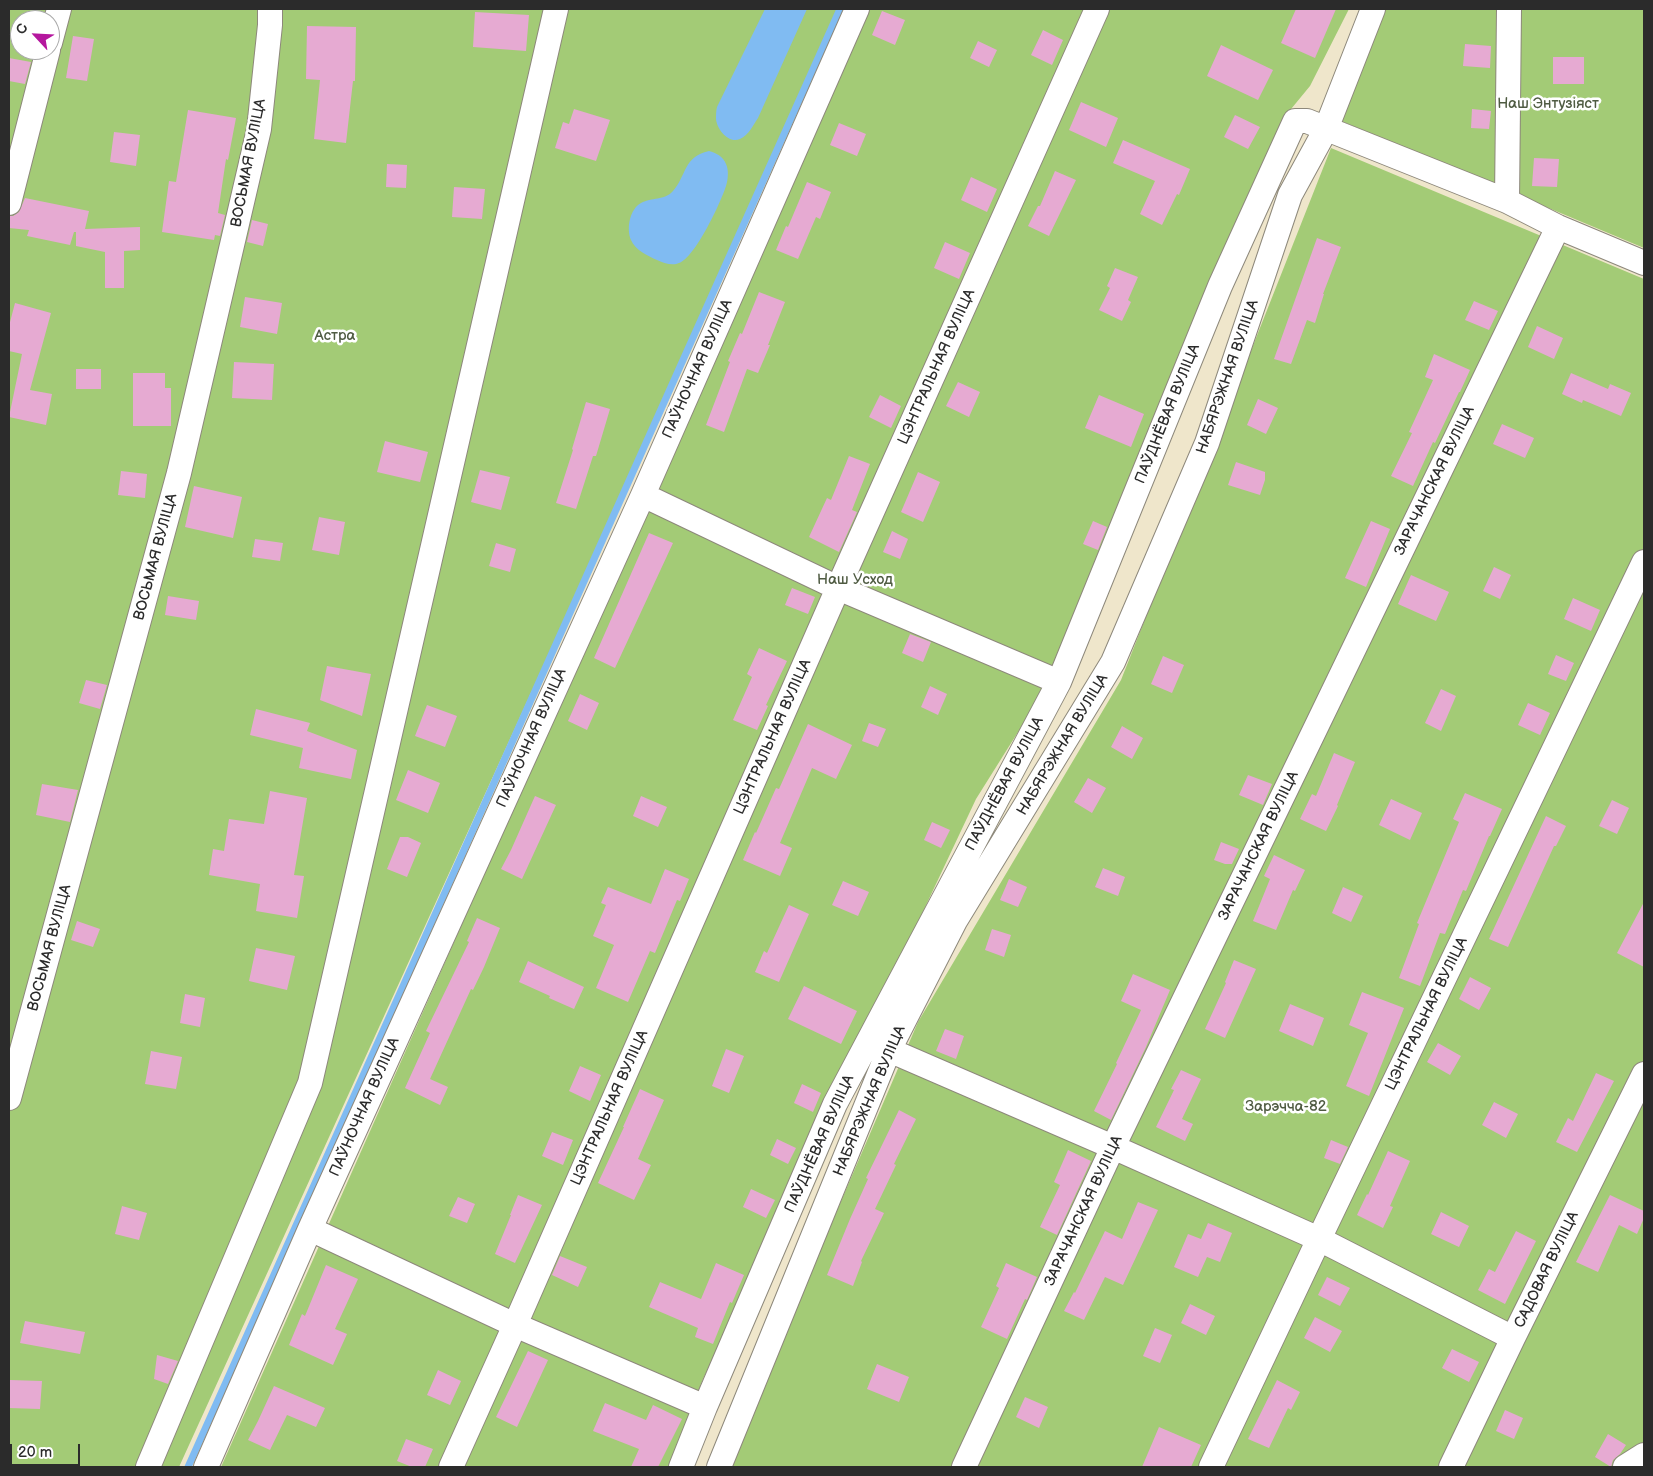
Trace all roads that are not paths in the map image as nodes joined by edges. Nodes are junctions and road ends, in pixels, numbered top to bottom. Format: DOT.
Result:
graph roads {
  1 [pos="270,9"];
  2 [pos="556,9"];
  3 [pos="857,9"];
  4 [pos="1097,9"];
  5 [pos="1373,9"];
  6 [pos="1509,9"];
  7 [pos="45,60"];
  8 [pos="1326,130"];
  9 [pos="1507,201"];
  10 [pos="9,203"];
  11 [pos="1558,227"];
  12 [pos="1644,263"];
  13 [pos="643,495"];
  14 [pos="1644,562"];
  15 [pos="838,588"];
  16 [pos="1059,682"];
  17 [pos="889,1050"];
  18 [pos="1644,1074"];
  19 [pos="9,1098"];
  20 [pos="1113,1147"];
  21 [pos="310,1229"];
  22 [pos="1319,1239"];
  23 [pos="515,1325"];
  24 [pos="1513,1338"];
  25 [pos="705,1407"];
  26 [pos="1644,1454"];
  27 [pos="148,1467"];
  28 [pos="206,1467"];
  29 [pos="451,1467"];
  30 [pos="681,1467"];
  31 [pos="719,1467"];
  32 [pos="964,1467"];
  33 [pos="1211,1467"];
  34 [pos="1451,1467"];
  35 [pos="1625,1467"];
  1 -- 19 [label="lane, ВОСЬМАЯ ВУЛІЦА"];
  2 -- 27 [label="lane"];
  3 -- 13 [label="lane, ПАЎНОЧНАЯ ВУЛІЦА"];
  4 -- 15 [label="lane, ЦЭНТРАЛЬНАЯ ВУЛІЦА"];
  5 -- 8 [label="lane, НАБЯРЭЖНАЯ ВУЛІЦА"];
  6 -- 9 [label="lane"];
  7 -- 10 [label="lane"];
  8 -- 9 [label="lane"];
  8 -- 16 [label="lane, ПАЎДНЁВАЯ ВУЛІЦА"];
  8 -- 17 [label="lane, НАБЯРЭЖНАЯ ВУЛІЦА"];
  9 -- 11 [label="lane"];
  11 -- 12 [label="lane"];
  11 -- 20 [label="lane, ЗАРАЧАНСКАЯ ВУЛІЦА"];
  13 -- 15 [label="lane"];
  13 -- 21 [label="lane, ПАЎНОЧНАЯ ВУЛІЦА"];
  14 -- 22 [label="lane, ЦЭНТРАЛЬНАЯ ВУЛІЦА"];
  15 -- 16 [label="lane"];
  15 -- 23 [label="lane, ЦЭНТРАЛЬНАЯ ВУЛІЦА"];
  16 -- 25 [label="lane, ПАЎДНЁВАЯ ВУЛІЦА"];
  17 -- 20 [label="lane"];
  17 -- 31 [label="lane, НАБЯРЭЖНАЯ ВУЛІЦА"];
  18 -- 24 [label="lane, САДОВАЯ ВУЛІЦА"];
  20 -- 22 [label="lane"];
  20 -- 32 [label="lane, ЗАРАЧАНСКАЯ ВУЛІЦА"];
  21 -- 23 [label="lane"];
  21 -- 28 [label="lane, ПАЎНОЧНАЯ ВУЛІЦА"];
  22 -- 24 [label="lane"];
  22 -- 33 [label="lane, ЦЭНТРАЛЬНАЯ ВУЛІЦА"];
  23 -- 25 [label="lane"];
  23 -- 29 [label="lane, ЦЭНТРАЛЬНАЯ ВУЛІЦА"];
  24 -- 34 [label="lane, САДОВАЯ ВУЛІЦА"];
  25 -- 30 [label="lane, ПАЎДНЁВАЯ ВУЛІЦА"];
  26 -- 35 [label="lane"];
}
